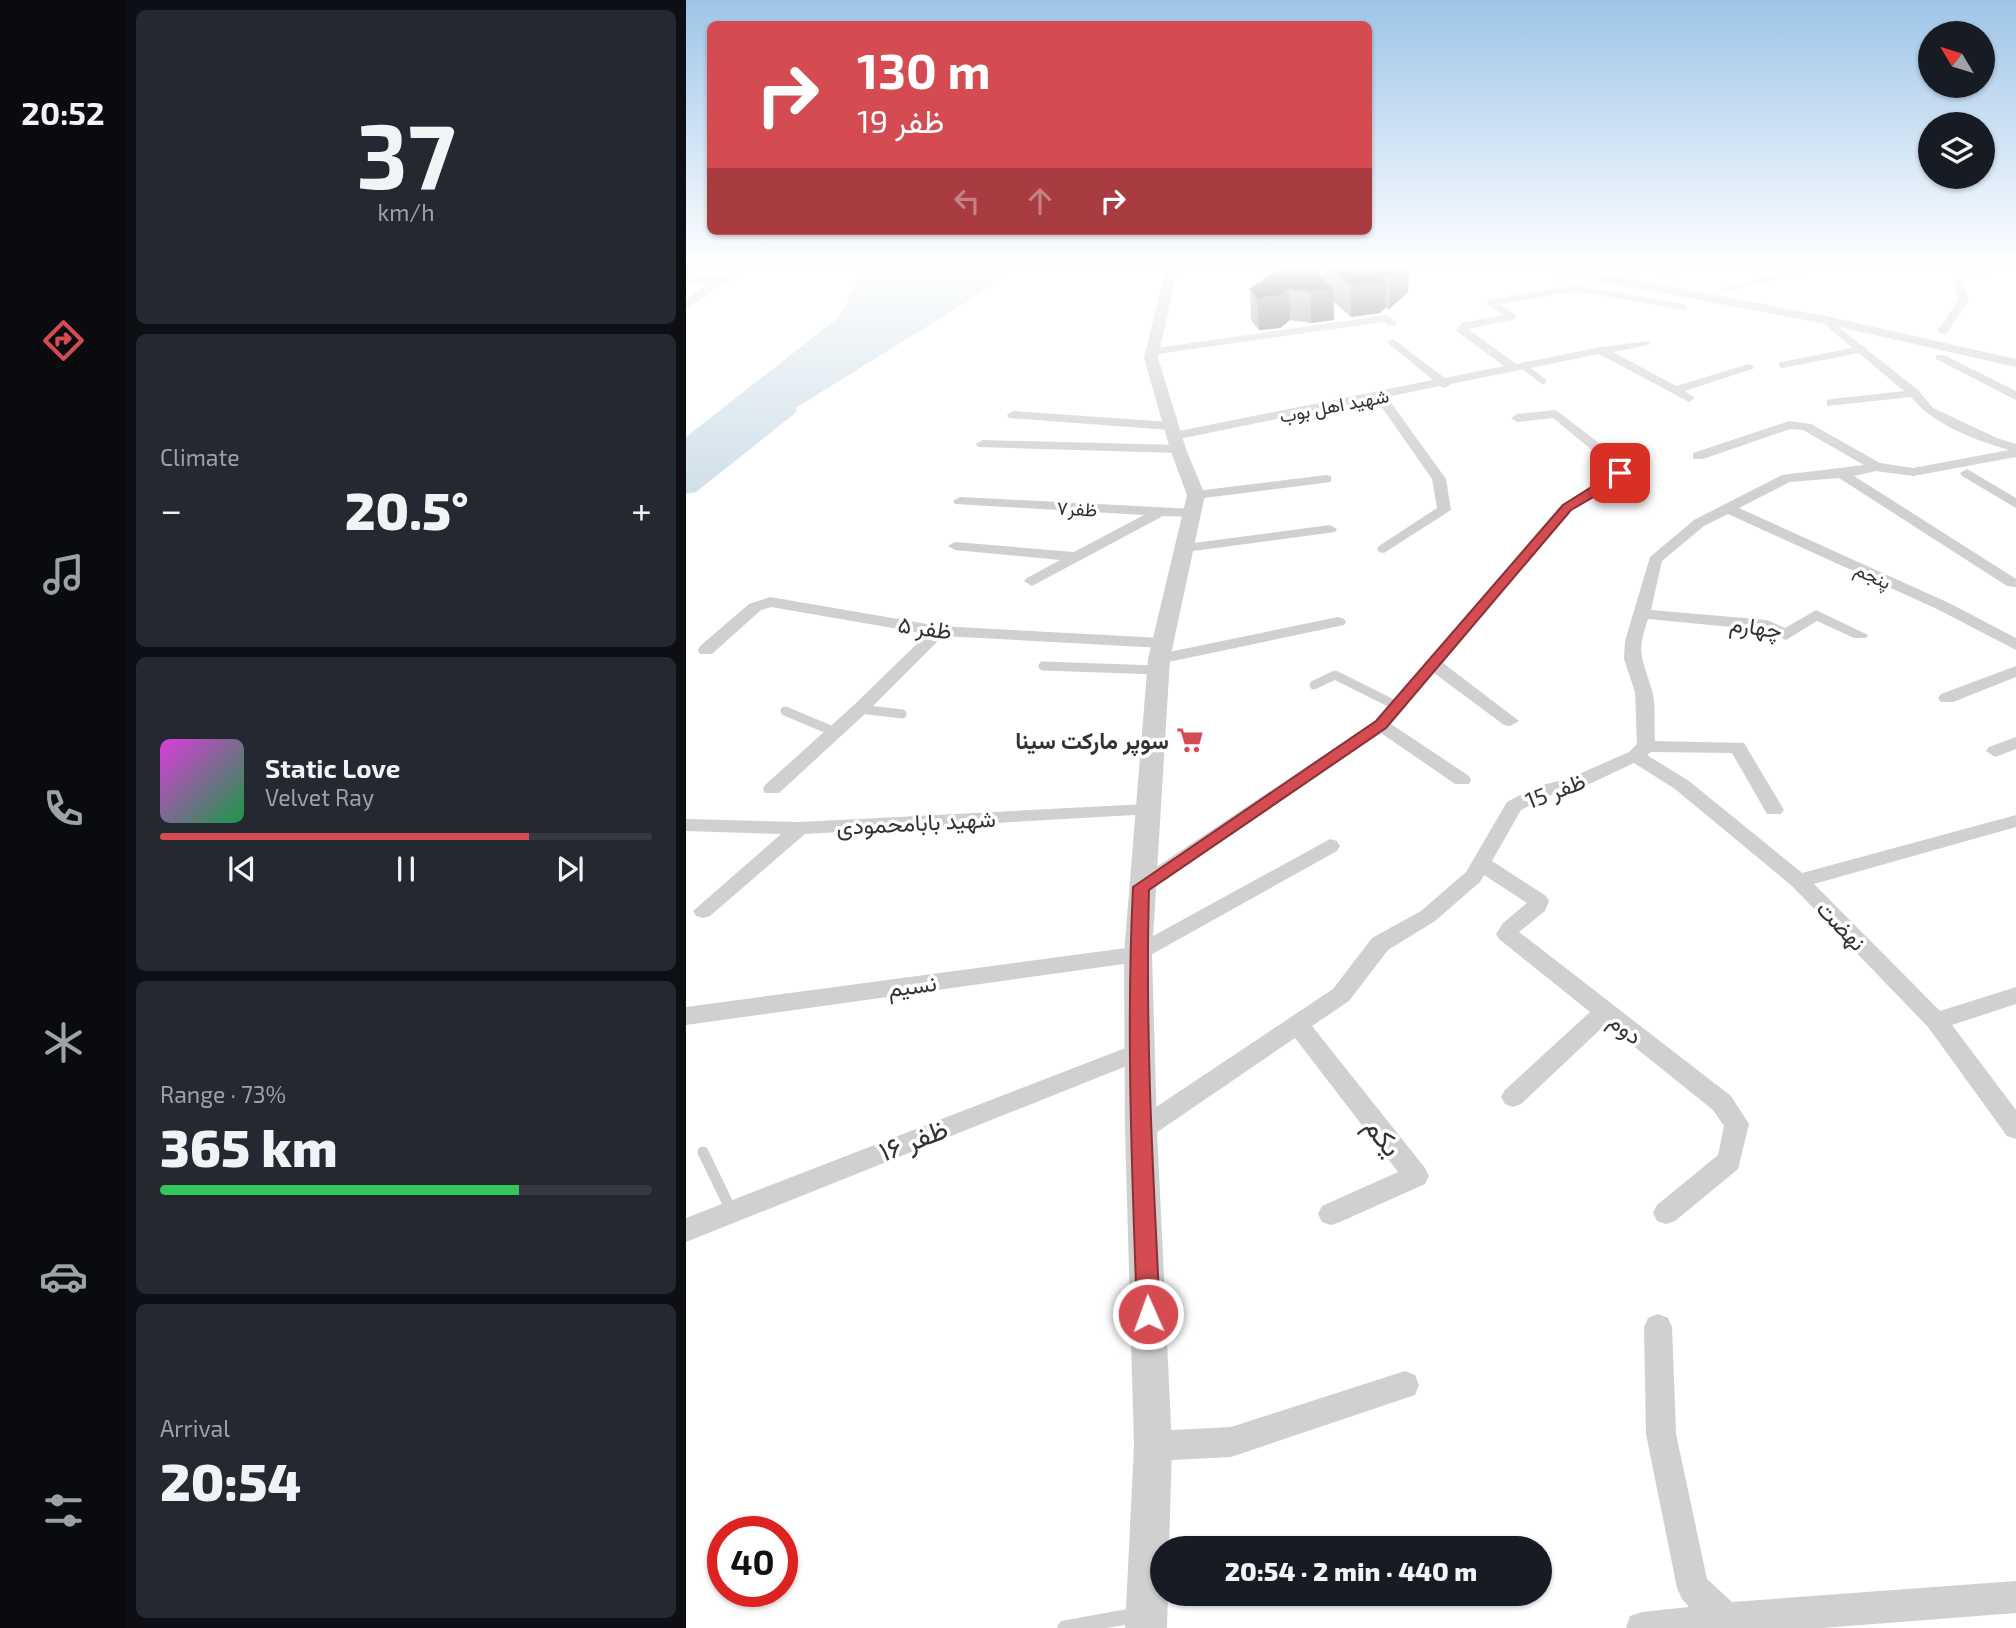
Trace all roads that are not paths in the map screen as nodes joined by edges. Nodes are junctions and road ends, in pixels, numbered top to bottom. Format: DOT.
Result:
graph roads {
  1 [pos="1153,343"];
  2 [pos="1233,343"];
  3 [pos="1394,343"];
  4 [pos="1482,343"];
  5 [pos="1645,343"];
  6 [pos="1855,343"];
  7 [pos="1928,343"];
  8 [pos="1863,349"];
  9 [pos="1601,350"];
  10 [pos="1150,355"];
  11 [pos="1940,357"];
  12 [pos="2016,363"];
  13 [pos="1782,365"];
  14 [pos="1519,367"];
  15 [pos="1749,368"];
  16 [pos="1543,381"];
  17 [pos="1445,384"];
  18 [pos="1674,390"];
  19 [pos="1914,393"];
  20 [pos="2016,396"];
  21 [pos="1380,397"];
  22 [pos="1689,398"];
  23 [pos="1831,403"];
  24 [pos="1013,415"];
  25 [pos="1517,418"];
  26 [pos="1174,437"];
  27 [pos="983,444"];
  28 [pos="2016,451"];
  29 [pos="1698,456"];
  30 [pos="1876,467"];
  31 [pos="1966,473"];
  32 [pos="1842,474"];
  33 [pos="1326,479"];
  34 [pos="960,501"];
  35 [pos="1195,504"];
  36 [pos="2016,504"];
  37 [pos="1728,509"];
  38 [pos="1158,512"];
  39 [pos="1330,529"];
  40 [pos="955,546"];
  41 [pos="1185,548"];
  42 [pos="1384,549"];
  43 [pos="1076,556"];
  44 [pos="1032,581"];
  45 [pos="2012,583"];
  46 [pos="1643,614"];
  47 [pos="1338,622"];
  48 [pos="939,631"];
  49 [pos="1860,635"];
  50 [pos="2016,645"];
  51 [pos="706,650"];
  52 [pos="1159,657"];
  53 [pos="1433,664"];
  54 [pos="1043,666"];
  55 [pos="2016,671"];
  56 [pos="1314,685"];
  57 [pos="1947,698"];
  58 [pos="1397,706"];
  59 [pos="860,709"];
  60 [pos="785,711"];
  61 [pos="902,715"];
  62 [pos="1510,721"];
  63 [pos="1381,724"];
  64 [pos="835,732"];
  65 [pos="2016,743"];
  66 [pos="1640,751"];
  67 [pos="1995,751"];
  68 [pos="1462,780"];
  69 [pos="772,789"];
  70 [pos="1145,810"];
  71 [pos="1774,810"];
  72 [pos="2016,821"];
  73 [pos="686,825"];
  74 [pos="800,828"];
  75 [pos="1330,846"];
  76 [pos="1481,863"];
  77 [pos="1799,881"];
  78 [pos="1141,887"];
  79 [pos="703,911"];
  80 [pos="1138,954"];
  81 [pos="2016,995"];
  82 [pos="1605,1012"];
  83 [pos="686,1016"];
  84 [pos="1936,1021"];
  85 [pos="1296,1023"];
  86 [pos="1140,1051"];
  87 [pos="1513,1097"];
  88 [pos="2016,1129"];
  89 [pos="1141,1130"];
  90 [pos="703,1152"];
  91 [pos="731,1210"];
  92 [pos="1331,1213"];
  93 [pos="1666,1213"];
  94 [pos="686,1230"];
  95 [pos="1658,1327"];
  96 [pos="1405,1385"];
  97 [pos="1153,1446"];
  98 [pos="2016,1597"];
  99 [pos="1726,1619"];
  100 [pos="1147,1620"];
  101 [pos="1065,1628"];
  102 [pos="1642,1628"];
  1 -- 10 [label="street"];
  2 -- 10 [label="street"];
  3 -- 17 [label="street"];
  4 -- 14 [label="street"];
  5 -- 9 [label="street, شهید اهل بوب"];
  6 -- 8 [label="street"];
  7 -- 12 [label="street"];
  8 -- 13 [label="lane"];
  8 -- 19 [label="street"];
  9 -- 14 [label="street, شهید اهل بوب"];
  9 -- 18 [label="street"];
  10 -- 26 [label="street"];
  11 -- 20 [label="street"];
  14 -- 16 [label="lane"];
  14 -- 17 [label="street, شهید اهل بوب"];
  15 -- 18 [label="street"];
  17 -- 21 [label="street, شهید اهل بوب"];
  18 -- 22 [label="street"];
  19 -- 23 [label="street"];
  19 -- 28 [label="street"];
  21 -- 26 [label="street, شهید اهل بوب"];
  21 -- 42 [label="street"];
  24 -- 26 [label="street"];
  25 -- 53 [label="street"];
  26 -- 27 [label="street"];
  26 -- 35 [label="street"];
  28 -- 30 [label="street"];
  29 -- 30 [label="street"];
  30 -- 32 [label="street"];
  31 -- 36 [label="street"];
  32 -- 37 [label="street"];
  32 -- 45 [label="street"];
  33 -- 35 [label="street, ظفر۷"];
  34 -- 38 [label="street, ظفر۷"];
  35 -- 38 [label="street, ظفر۷"];
  35 -- 41 [label="street"];
  37 -- 46 [label="street"];
  37 -- 50 [label="street, پنجم"];
  38 -- 43 [label="street"];
  39 -- 41 [label="street"];
  40 -- 43 [label="street"];
  41 -- 52 [label="street"];
  43 -- 44 [label="street"];
  46 -- 49 [label="street, چهارم"];
  46 -- 66 [label="street"];
  47 -- 52 [label="street, ظفر ۵"];
  48 -- 51 [label="street, ظفر ۵"];
  48 -- 52 [label="street, ظفر ۵"];
  48 -- 59 [label="street"];
  52 -- 54 [label="lane"];
  52 -- 70 [label="street"];
  53 -- 58 [label="street"];
  53 -- 62 [label="street"];
  55 -- 57 [label="street"];
  56 -- 58 [label="lane"];
  58 -- 63 [label="street"];
  59 -- 61 [label="lane"];
  59 -- 64 [label="street"];
  60 -- 64 [label="lane"];
  63 -- 68 [label="street"];
  63 -- 78 [label="street"];
  64 -- 69 [label="street"];
  65 -- 67 [label="street"];
  66 -- 71 [label="street"];
  66 -- 76 [label="street, ظفر 15"];
  66 -- 77 [label="street, نهضت"];
  70 -- 74 [label="street, شهید بابامحمودی"];
  70 -- 78 [label="street"];
  72 -- 77 [label="street"];
  73 -- 74 [label="street, شهید بابامحمودی"];
  74 -- 79 [label="street"];
  75 -- 80 [label="street"];
  76 -- 82 [label="street, دوم"];
  76 -- 85 [label="street, ظفر 15"];
  77 -- 84 [label="street, نهضت"];
  78 -- 80 [label="street"];
  80 -- 83 [label="street, نسیم"];
  80 -- 86 [label="street"];
  81 -- 84 [label="street"];
  82 -- 87 [label="street"];
  82 -- 93 [label="street, دوم"];
  84 -- 88 [label="street, نهضت"];
  85 -- 89 [label="street, ظفر 15"];
  85 -- 92 [label="street, یکم"];
  86 -- 89 [label="street"];
  86 -- 91 [label="street, ظفر ۱۶"];
  89 -- 97 [label="street"];
  90 -- 91 [label="lane"];
  91 -- 94 [label="street, ظفر ۱۶"];
  95 -- 99 [label="street"];
  96 -- 97 [label="street"];
  97 -- 100 [label="street"];
  98 -- 99 [label="street"];
  99 -- 102 [label="street"];
  100 -- 101 [label="lane"];
}
